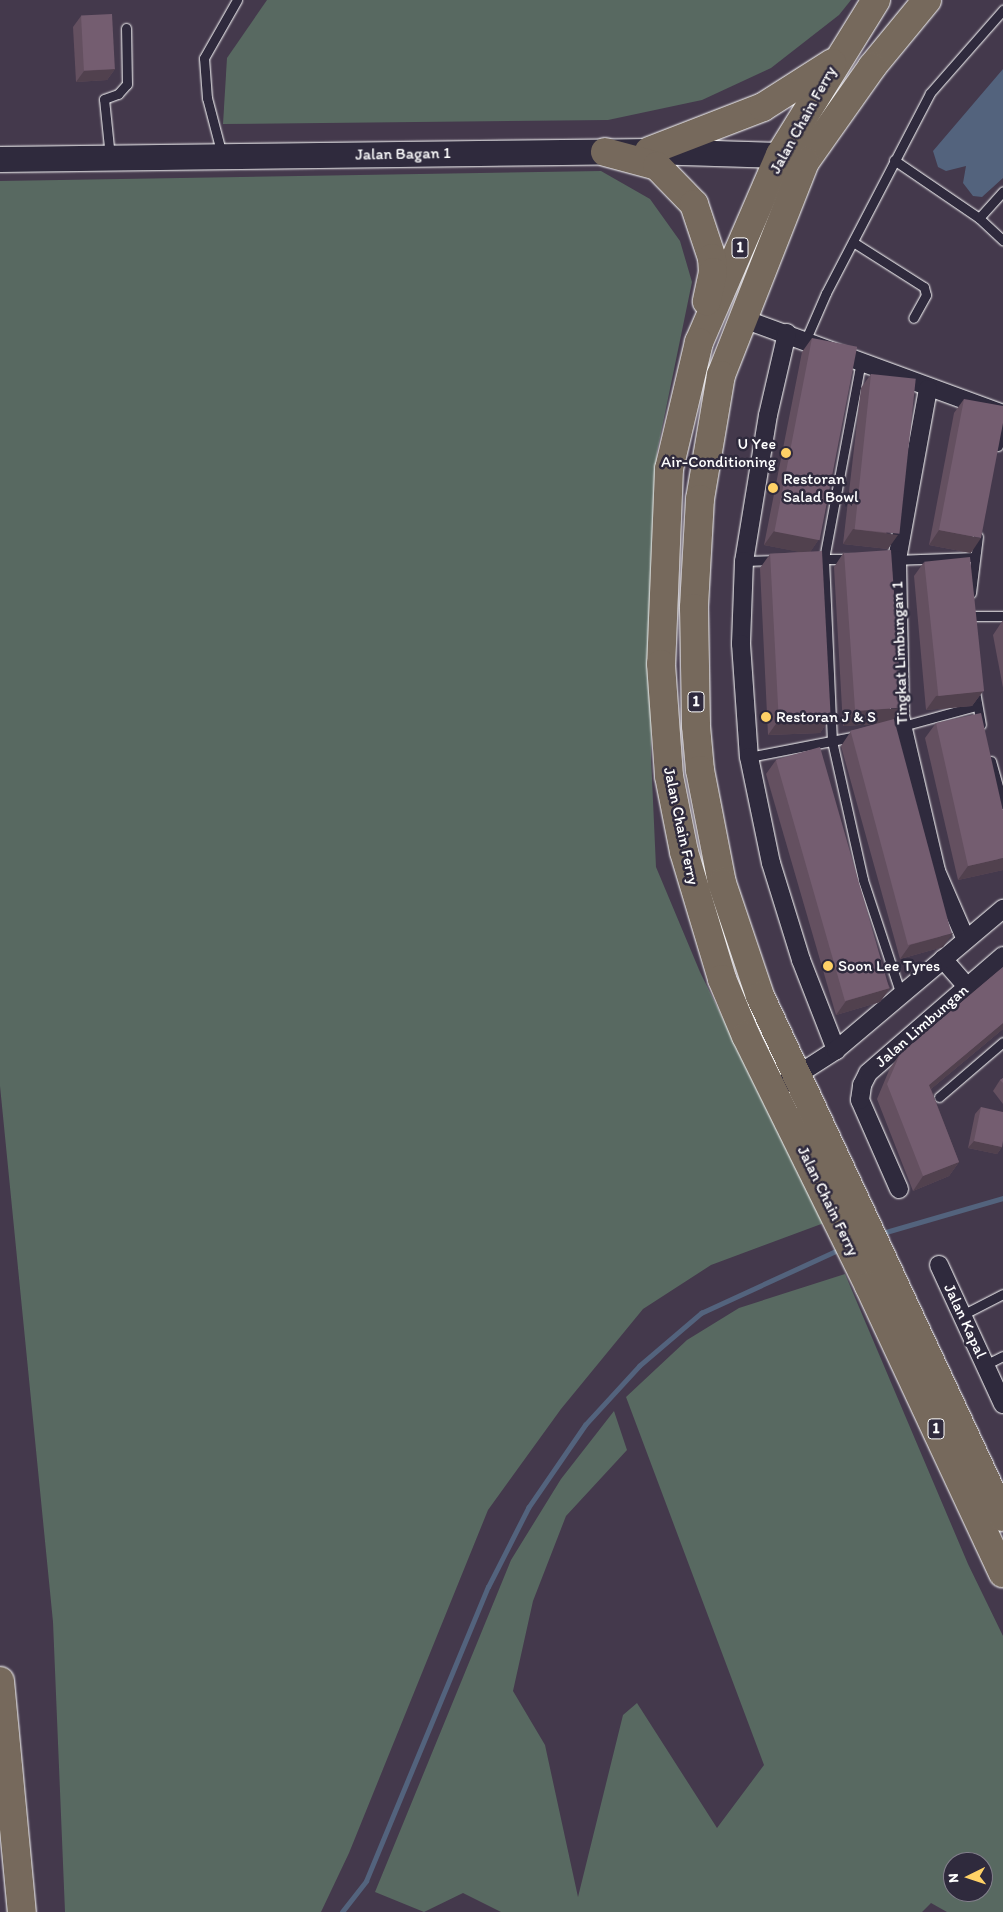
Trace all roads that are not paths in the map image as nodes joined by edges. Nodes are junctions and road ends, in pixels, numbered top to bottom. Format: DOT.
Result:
graph roads {
  1 [pos="237,0"];
  2 [pos="876,0"];
  3 [pos="927,0"];
  4 [pos="1003,10"];
  5 [pos="126,28"];
  6 [pos="836,60"];
  7 [pos="649,151"];
  8 [pos="605,152"];
  9 [pos="222,156"];
  10 [pos="110,158"];
  11 [pos="792,158"];
  12 [pos="0,159"];
  13 [pos="894,160"];
  14 [pos="1003,192"];
  15 [pos="979,218"];
  16 [pos="1003,240"];
  17 [pos="853,242"];
  18 [pos="741,318"];
  19 [pos="913,318"];
  20 [pos="786,333"];
  21 [pos="806,339"];
  22 [pos="699,342"];
  23 [pos="861,360"];
  24 [pos="928,389"];
  25 [pos="1003,414"];
  26 [pos="1003,425"];
  27 [pos="996,454"];
  28 [pos="981,522"];
  29 [pos="974,557"];
  30 [pos="804,559"];
  31 [pos="824,559"];
  32 [pos="860,559"];
  33 [pos="784,560"];
  34 [pos="892,560"];
  35 [pos="744,561"];
  36 [pos="1003,616"];
  37 [pos="974,679"];
  38 [pos="976,706"];
  39 [pos="902,727"];
  40 [pos="884,730"];
  41 [pos="983,733"];
  42 [pos="867,734"];
  43 [pos="832,741"];
  44 [pos="988,751"];
  45 [pos="750,757"];
  46 [pos="1003,804"];
  47 [pos="1003,908"];
  48 [pos="966,940"];
  49 [pos="1003,956"];
  50 [pos="943,959"];
  51 [pos="966,988"];
  52 [pos="901,995"];
  53 [pos="1003,1042"];
  54 [pos="836,1050"];
  55 [pos="799,1074"];
  56 [pos="774,1090"];
  57 [pos="939,1097"];
  58 [pos="813,1142"];
  59 [pos="899,1190"];
  60 [pos="939,1265"];
  61 [pos="879,1281"];
  62 [pos="1003,1294"];
  63 [pos="962,1315"];
  64 [pos="1003,1356"];
  65 [pos="985,1365"];
  66 [pos="1003,1404"];
  67 [pos="1003,1518"];
  68 [pos="1003,1573"];
  69 [pos="0,1680"];
  70 [pos="22,1912"];
  1 -- 9 [label="lane"];
  2 -- 6 [label="highway, Jalan Chain Ferry / 1"];
  3 -- 11 [label="highway, Jalan Chain Ferry / 1"];
  4 -- 13 [label="lane"];
  5 -- 10 [label="lane"];
  6 -- 7 [label="highway"];
  6 -- 11 [label="highway, Jalan Chain Ferry / 1"];
  7 -- 8 [label="street, Jalan Bagan 1"];
  7 -- 11 [label="street, Jalan Bagan 1"];
  8 -- 9 [label="street, Jalan Bagan 1"];
  8 -- 22 [label="highway"];
  9 -- 10 [label="street, Jalan Bagan 1"];
  10 -- 12 [label="street, Jalan Bagan 1"];
  11 -- 18 [label="highway, Jalan Chain Ferry / 1"];
  11 -- 22 [label="highway, Jalan Chain Ferry / 1"];
  13 -- 15 [label="lane"];
  13 -- 17 [label="lane"];
  14 -- 15 [label="lane"];
  15 -- 16 [label="lane"];
  17 -- 19 [label="lane"];
  17 -- 21 [label="lane"];
  18 -- 20 [label="street"];
  18 -- 55 [label="highway, Jalan Chain Ferry / 1"];
  20 -- 21 [label="street"];
  20 -- 35 [label="street"];
  21 -- 23 [label="street"];
  22 -- 56 [label="highway, Jalan Chain Ferry / 1"];
  23 -- 24 [label="street"];
  23 -- 31 [label="lane"];
  24 -- 25 [label="street"];
  24 -- 34 [label="street, Tingkat Limbungan 1"];
  26 -- 27 [label="lane"];
  28 -- 29 [label="lane"];
  29 -- 34 [label="lane"];
  29 -- 36 [label="lane"];
  30 -- 31 [label="lane"];
  31 -- 32 [label="lane"];
  31 -- 43 [label="lane"];
  33 -- 35 [label="lane"];
  34 -- 39 [label="street, Tingkat Limbungan 1"];
  35 -- 45 [label="street"];
  37 -- 38 [label="lane"];
  38 -- 39 [label="lane"];
  38 -- 41 [label="lane"];
  39 -- 40 [label="lane"];
  39 -- 48 [label="street, Tingkat Limbungan 1"];
  42 -- 43 [label="lane"];
  43 -- 45 [label="lane"];
  43 -- 52 [label="lane"];
  44 -- 46 [label="lane"];
  45 -- 54 [label="street"];
  47 -- 48 [label="street"];
  48 -- 50 [label="street"];
  49 -- 51 [label="street, Jalan Limbungan"];
  50 -- 51 [label="street"];
  50 -- 52 [label="street"];
  51 -- 59 [label="street, Jalan Limbungan"];
  52 -- 54 [label="street"];
  53 -- 57 [label="lane"];
  54 -- 55 [label="street"];
  55 -- 56 [label="street"];
  55 -- 58 [label="highway, Jalan Chain Ferry / 1"];
  56 -- 58 [label="highway, Jalan Chain Ferry / 1"];
  58 -- 61 [label="highway, Jalan Chain Ferry / 1"];
  60 -- 63 [label="street, Jalan Kapal"];
  61 -- 67 [label="highway, Jalan Chain Ferry / 1"];
  61 -- 68 [label="highway, Jalan Chain Ferry / 1"];
  62 -- 63 [label="lane"];
  63 -- 65 [label="street, Jalan Kapal"];
  64 -- 65 [label="lane"];
  65 -- 66 [label="street, Jalan Kapal"];
  69 -- 70 [label="highway"];
}
